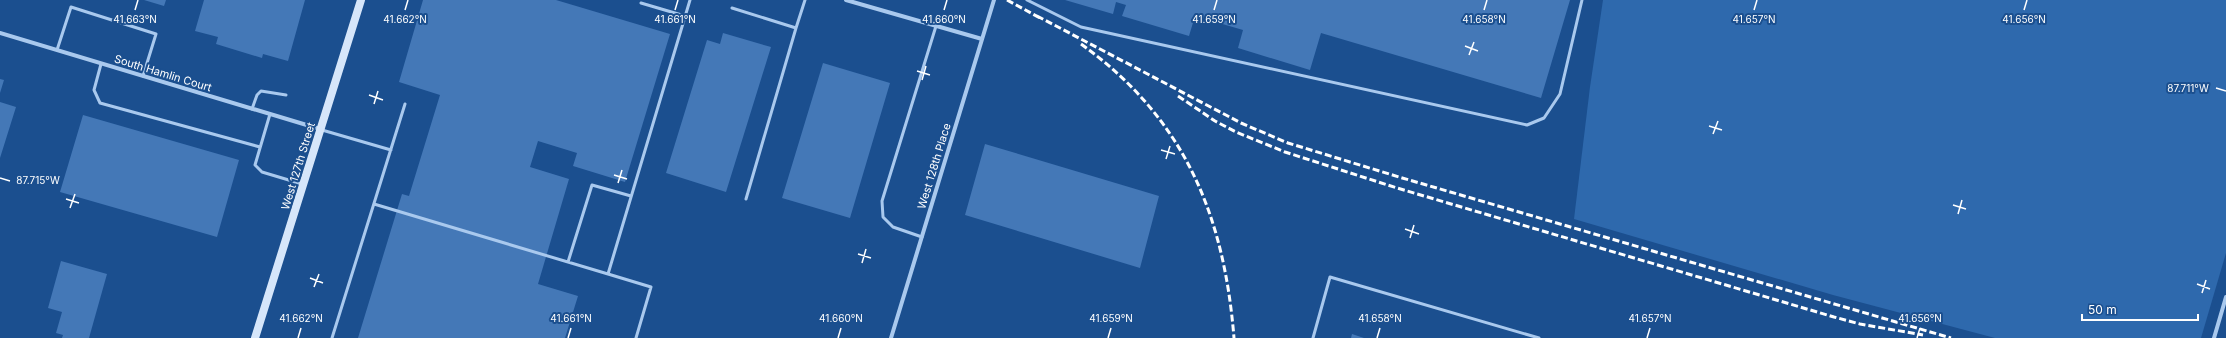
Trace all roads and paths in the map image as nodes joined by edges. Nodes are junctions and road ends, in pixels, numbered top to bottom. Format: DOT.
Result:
graph roads {
  1 [pos="361,0"];
  2 [pos="690,0"];
  3 [pos="805,0"];
  4 [pos="846,0"];
  5 [pos="994,0"];
  6 [pos="1027,0"];
  7 [pos="1582,0"];
  8 [pos="641,3"];
  9 [pos="732,8"];
  10 [pos="685,16"];
  11 [pos="936,26"];
  12 [pos="796,28"];
  13 [pos="0,33"];
  14 [pos="982,39"];
  15 [pos="57,50"];
  16 [pos="101,64"];
  17 [pos="143,76"];
  18 [pos="286,95"];
  19 [pos="405,104"];
  20 [pos="252,109"];
  21 [pos="270,114"];
  22 [pos="320,129"];
  23 [pos="260,147"];
  24 [pos="391,150"];
  25 [pos="303,184"];
  26 [pos="631,196"];
  27 [pos="746,199"];
  28 [pos="374,204"];
  29 [pos="922,237"];
  30 [pos="568,262"];
  31 [pos="608,274"];
  32 [pos="2226,297"];
  33 [pos="256,338"];
  34 [pos="332,338"];
  35 [pos="636,338"];
  36 [pos="891,338"];
  37 [pos="1313,338"];
  38 [pos="1539,338"];
  39 [pos="2214,338"];
  1 -- 22 [label="main road, West 127th Street"];
  2 -- 10 [label="lane"];
  3 -- 12 [label="lane"];
  4 -- 11 [label="street"];
  5 -- 14 [label="street, West 128th Place"];
  6 -- 7 [label="lane"];
  8 -- 10 [label="lane"];
  9 -- 12 [label="lane"];
  10 -- 26 [label="lane"];
  11 -- 14 [label="street"];
  11 -- 29 [label="lane"];
  12 -- 27 [label="lane"];
  13 -- 15 [label="street, South Hamlin Court"];
  14 -- 29 [label="street, West 128th Place"];
  15 -- 16 [label="street, South Hamlin Court"];
  15 -- 17 [label="lane"];
  16 -- 17 [label="street, South Hamlin Court"];
  16 -- 23 [label="lane"];
  17 -- 20 [label="street, South Hamlin Court"];
  18 -- 20 [label="lane"];
  19 -- 24 [label="lane"];
  20 -- 21 [label="street, South Hamlin Court"];
  21 -- 22 [label="street, South Hamlin Court"];
  21 -- 23 [label="lane"];
  22 -- 24 [label="lane"];
  22 -- 25 [label="main road, West 127th Street"];
  23 -- 25 [label="lane"];
  24 -- 28 [label="lane"];
  25 -- 33 [label="main road, West 127th Street"];
  26 -- 30 [label="lane"];
  26 -- 31 [label="lane"];
  28 -- 30 [label="lane"];
  28 -- 34 [label="lane"];
  29 -- 36 [label="street, West 128th Place"];
  30 -- 31 [label="lane"];
  31 -- 35 [label="lane"];
  32 -- 39 [label="street"];
  37 -- 38 [label="lane"];
}
